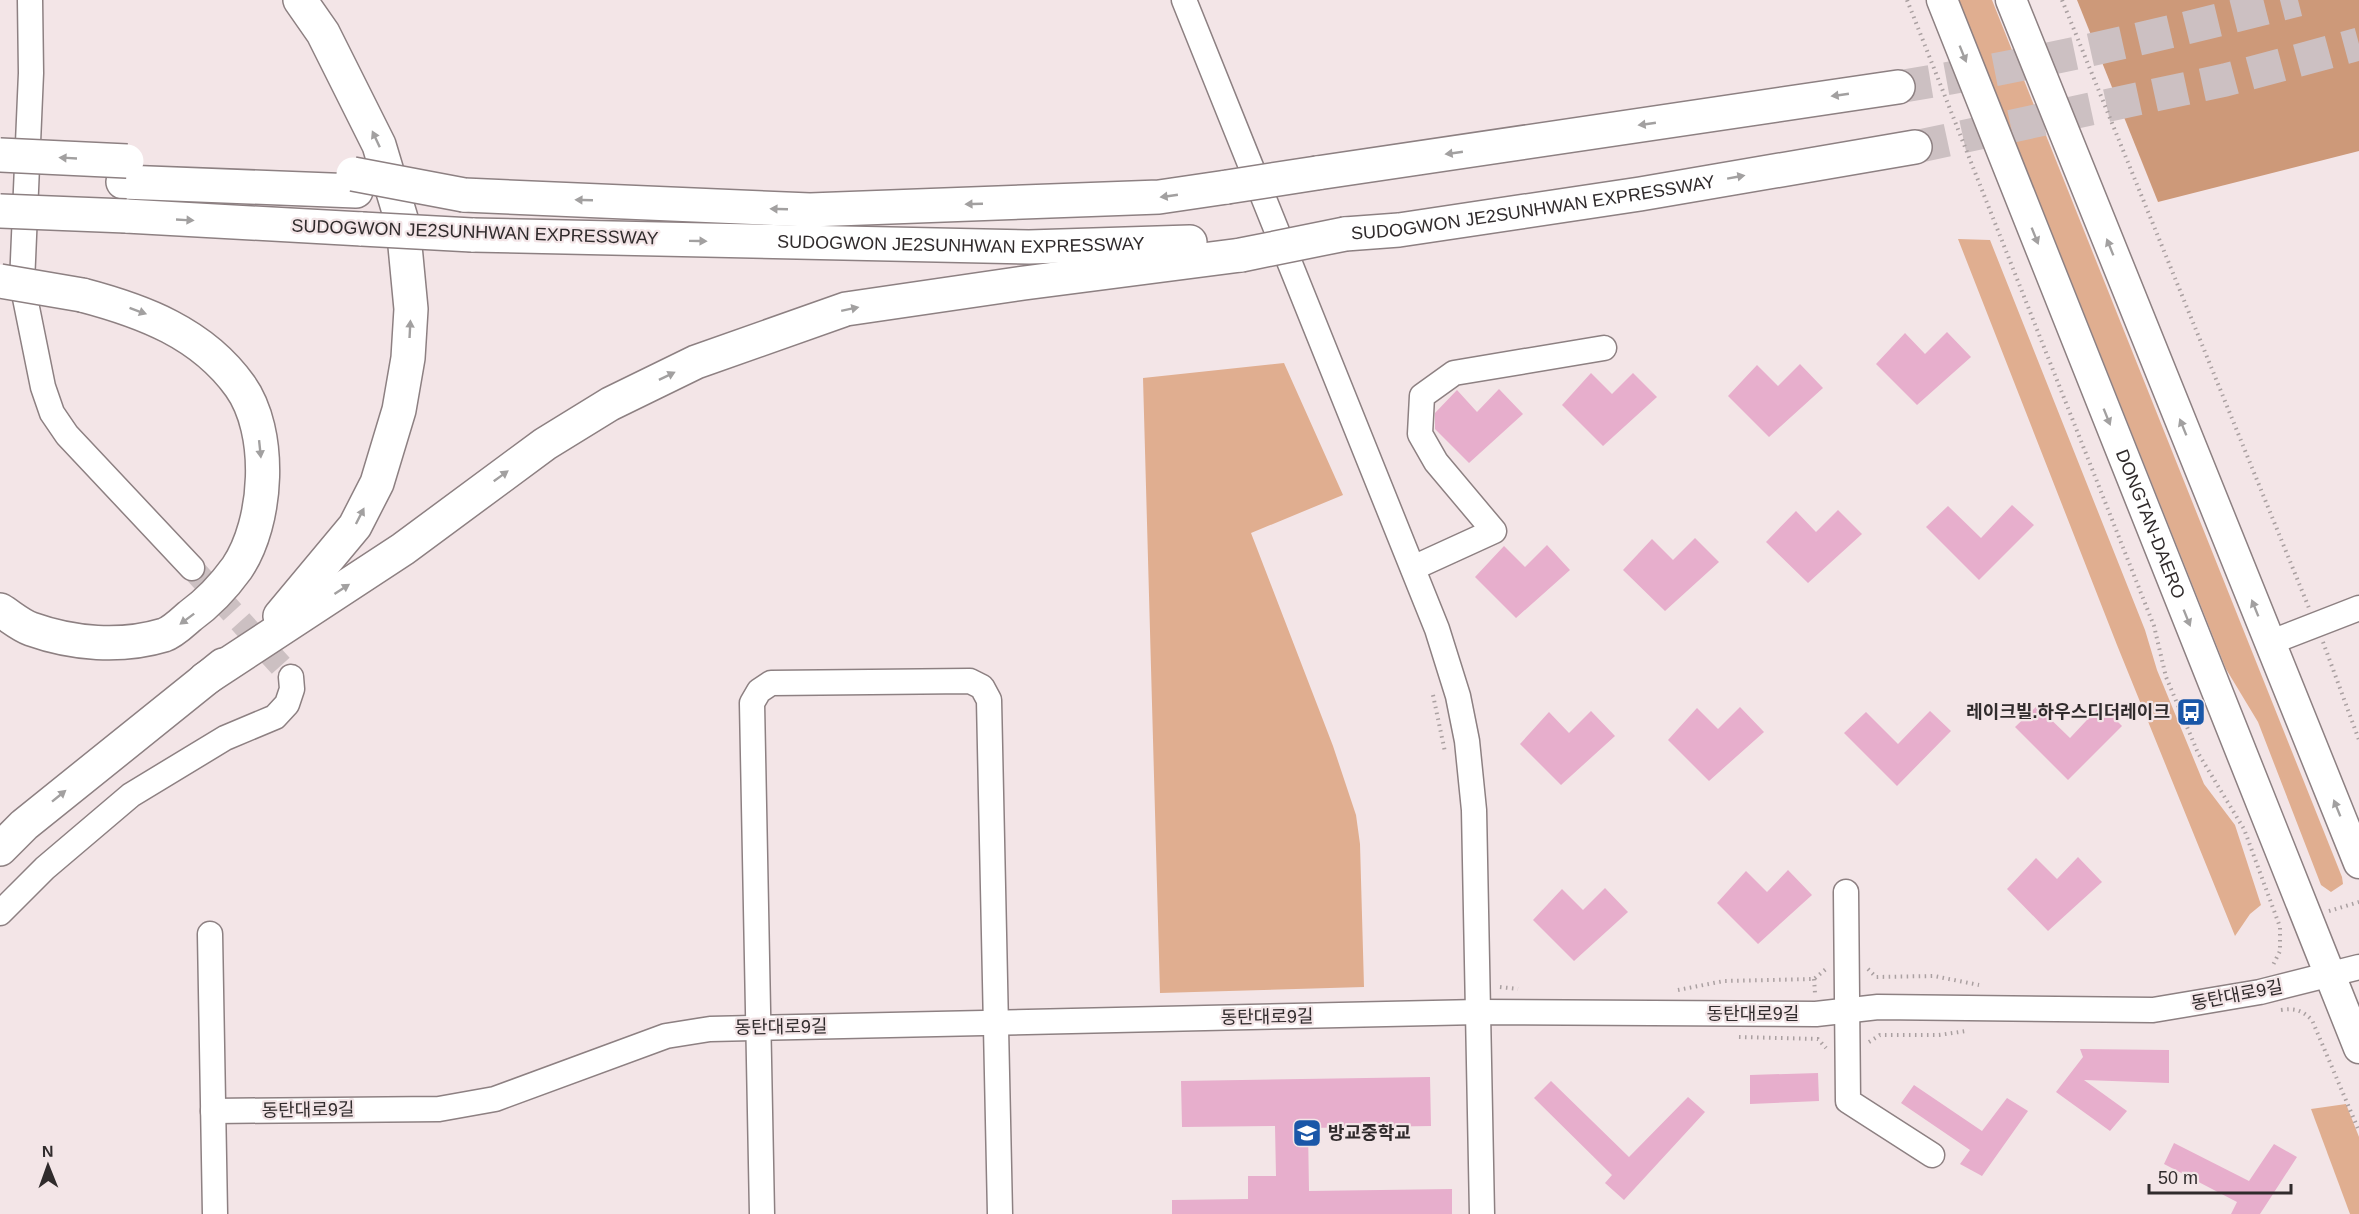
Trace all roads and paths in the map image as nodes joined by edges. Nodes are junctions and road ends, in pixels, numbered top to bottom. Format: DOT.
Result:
graph roads {
  1 [pos="30,0"];
  2 [pos="300,0"];
  3 [pos="1184,0"];
  4 [pos="1906,0"];
  5 [pos="1942,0"];
  6 [pos="2011,0"];
  7 [pos="2062,0"];
  8 [pos="1898,87"];
  9 [pos="1915,147"];
  10 [pos="0,155"];
  11 [pos="125,171"];
  12 [pos="0,177"];
  13 [pos="0,211"];
  14 [pos="1240,248"];
  15 [pos="0,281"];
  16 [pos="1604,348"];
  17 [pos="192,568"];
  18 [pos="1413,568"];
  19 [pos="2359,608"];
  20 [pos="0,610"];
  21 [pos="2311,613"];
  22 [pos="14,631"];
  23 [pos="2321,638"];
  24 [pos="2269,643"];
  25 [pos="291,677"];
  26 [pos="205,679"];
  27 [pos="1432,690"];
  28 [pos="2359,740"];
  29 [pos="1446,755"];
  30 [pos="12,826"];
  31 [pos="0,849"];
  32 [pos="2359,863"];
  33 [pos="1846,892"];
  34 [pos="0,913"];
  35 [pos="210,934"];
  36 [pos="2359,967"];
  37 [pos="1868,968"];
  38 [pos="1823,969"];
  39 [pos="2266,970"];
  40 [pos="2330,975"];
  41 [pos="1500,977"];
  42 [pos="1988,985"];
  43 [pos="1524,989"];
  44 [pos="1668,990"];
  45 [pos="1479,1012"];
  46 [pos="2271,1012"];
  47 [pos="1847,1013"];
  48 [pos="996,1023"];
  49 [pos="758,1028"];
  50 [pos="1971,1030"];
  51 [pos="1738,1037"];
  52 [pos="1868,1047"];
  53 [pos="1826,1048"];
  54 [pos="2359,1048"];
  55 [pos="213,1112"];
  56 [pos="2359,1131"];
  57 [pos="1932,1155"];
  58 [pos="214,1214"];
  59 [pos="762,1214"];
  60 [pos="1000,1214"];
  61 [pos="1482,1214"];
  1 -- 17 [label="street"];
  26 -- 2 [label="highway, one-way"];
  3 -- 18 [label="street"];
  4 -- 39 [label="path"];
  5 -- 40 [label="main road, DONGTAN-DAERO, one-way"];
  24 -- 6 [label="main road, one-way"];
  7 -- 21 [label="path"];
  8 -- 11 [label="highway, SUDOGWON JE2SUNHWAN EXPRESSWAY, one-way, bridge"];
  14 -- 9 [label="highway, SUDOGWON JE2SUNHWAN EXPRESSWAY, one-way, bridge"];
  11 -- 10 [label="highway, one-way, bridge"];
  11 -- 12 [label="highway"];
  13 -- 14 [label="highway, SUDOGWON JE2SUNHWAN EXPRESSWAY, one-way, bridge"];
  26 -- 14 [label="highway, one-way"];
  15 -- 22 [label="highway, one-way, bridge"];
  16 -- 18 [label="street"];
  18 -- 45 [label="street"];
  19 -- 24 [label="street"];
  20 -- 22 [label="highway"];
  23 -- 28 [label="path"];
  32 -- 24 [label="main road, one-way"];
  25 -- 34 [label="street"];
  30 -- 26 [label="highway, one-way"];
  27 -- 29 [label="path"];
  30 -- 31 [label="highway"];
  33 -- 47 [label="street"];
  35 -- 55 [label="street"];
  36 -- 40 [label="street, 동탄대로9길"];
  37 -- 42 [label="path"];
  38 -- 44 [label="path"];
  40 -- 47 [label="street, 동탄대로9길"];
  40 -- 54 [label="main road, DONGTAN-DAERO"];
  41 -- 43 [label="path"];
  45 -- 47 [label="street, 동탄대로9길"];
  45 -- 48 [label="street, 동탄대로9길"];
  45 -- 61 [label="street"];
  46 -- 56 [label="path"];
  47 -- 57 [label="street"];
  48 -- 49 [label="street, 동탄대로9길"];
  48 -- 49 [label="street"];
  48 -- 60 [label="street"];
  49 -- 55 [label="street, 동탄대로9길"];
  49 -- 59 [label="street"];
  50 -- 52 [label="path"];
  51 -- 53 [label="path"];
  55 -- 58 [label="street"];
}
